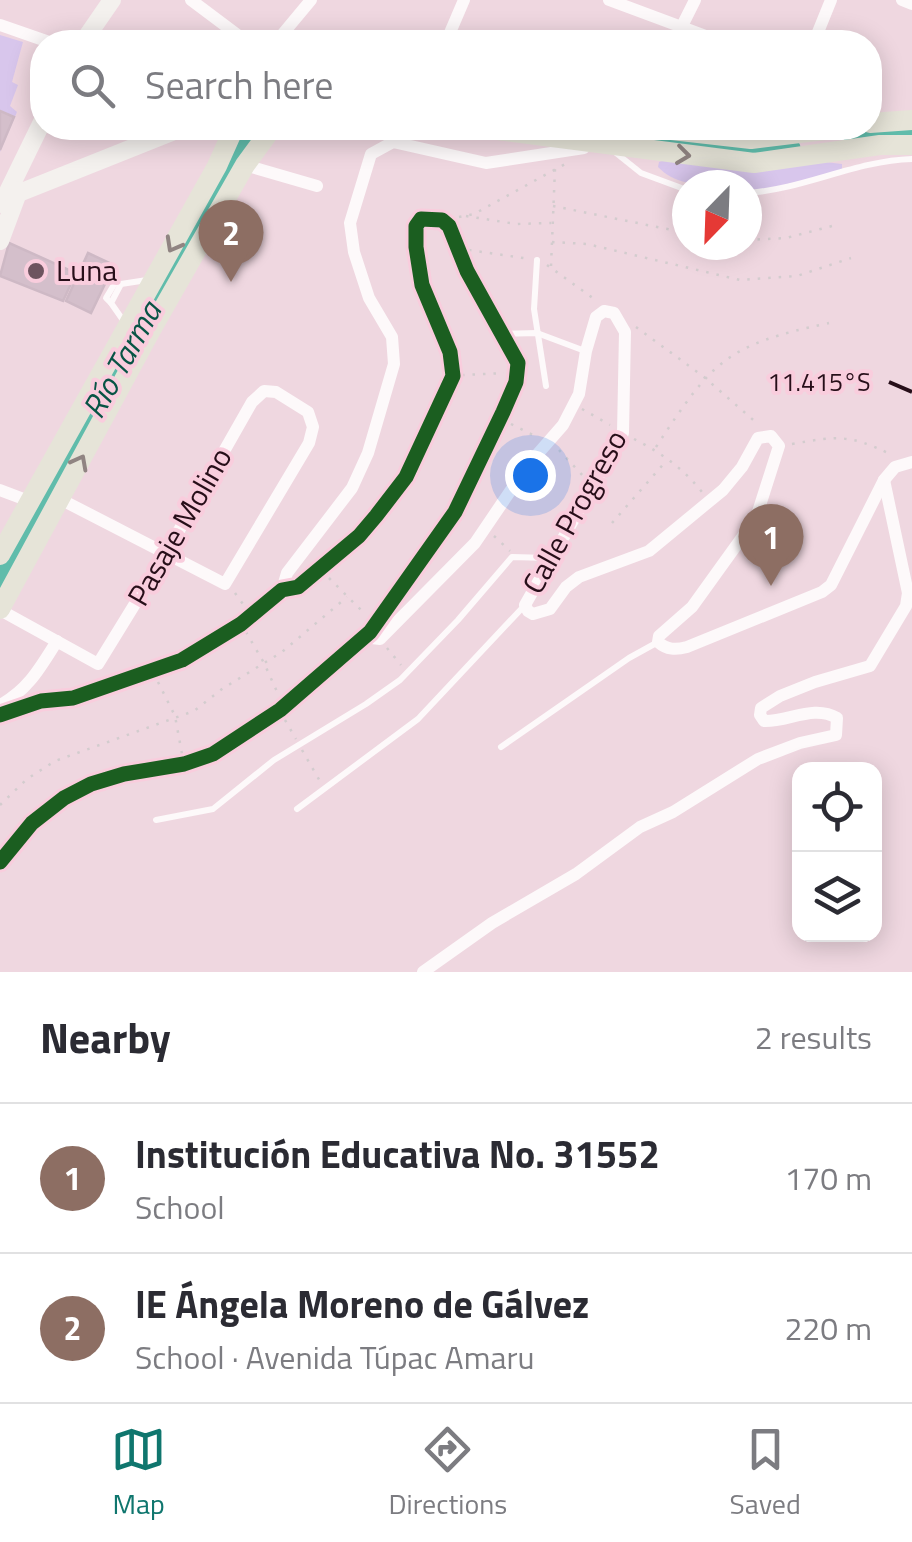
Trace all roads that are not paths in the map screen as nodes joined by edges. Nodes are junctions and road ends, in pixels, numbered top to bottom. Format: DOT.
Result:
graph roads {
  1 [pos="112,0"];
  2 [pos="191,0"];
  3 [pos="312,0"];
  4 [pos="464,0"];
  5 [pos="610,0"];
  6 [pos="695,0"];
  7 [pos="831,0"];
  8 [pos="902,0"];
  9 [pos="912,4"];
  10 [pos="0,24"];
  11 [pos="682,26"];
  12 [pos="91,30"];
  13 [pos="231,30"];
  14 [pos="286,30"];
  15 [pos="451,30"];
  16 [pos="680,30"];
  17 [pos="692,30"];
  18 [pos="819,30"];
  19 [pos="30,35"];
  20 [pos="912,120"];
  21 [pos="882,123"];
  22 [pos="33,140"];
  23 [pos="153,140"];
  24 [pos="229,140"];
  25 [pos="263,140"];
  26 [pos="568,140"];
  27 [pos="625,140"];
  28 [pos="912,145"];
  29 [pos="618,147"];
  30 [pos="912,158"];
  31 [pos="245,165"];
  32 [pos="672,184"];
  33 [pos="317,186"];
  34 [pos="762,191"];
  35 [pos="8,200"];
  36 [pos="0,242"];
  37 [pos="537,260"];
  38 [pos="153,280"];
  39 [pos="127,326"];
  40 [pos="538,333"];
  41 [pos="502,334"];
  42 [pos="586,351"];
  43 [pos="546,386"];
  44 [pos="908,462"];
  45 [pos="884,480"];
  46 [pos="0,490"];
  47 [pos="60,499"];
  48 [pos="29,501"];
  49 [pos="0,555"];
  50 [pos="165,555"];
  51 [pos="549,558"];
  52 [pos="282,590"];
  53 [pos="525,605"];
  54 [pos="0,610"];
  55 [pos="374,632"];
  56 [pos="57,641"];
  57 [pos="658,642"];
  58 [pos="0,705"];
  59 [pos="0,716"];
  60 [pos="500,747"];
  61 [pos="297,809"];
  62 [pos="156,820"];
  63 [pos="0,862"];
  64 [pos="423,972"];
  1 -- 12 [label="main road"];
  2 -- 13 [label="street"];
  3 -- 14 [label="street"];
  4 -- 15 [label="street"];
  5 -- 11 [label="street"];
  6 -- 11 [label="street"];
  7 -- 18 [label="street"];
  8 -- 9 [label="street"];
  10 -- 19 [label="street"];
  11 -- 16 [label="street"];
  11 -- 17 [label="street"];
  20 -- 21 [label="highway"];
  22 -- 35 [label="main road"];
  23 -- 35 [label="main road"];
  24 -- 38 [label="highway, one-way"];
  25 -- 31 [label="highway"];
  26 -- 29 [label="highway"];
  27 -- 29 [label="street"];
  29 -- 28 [label="highway, one-way"];
  29 -- 32 [label="lane"];
  29 -- 52 [label="street"];
  30 -- 34 [label="lane"];
  31 -- 33 [label="street"];
  47 -- 31 [label="highway, one-way"];
  35 -- 36 [label="main road"];
  37 -- 40 [label="lane"];
  38 -- 39 [label="highway"];
  38 -- 39 [label="lane"];
  39 -- 48 [label="highway"];
  40 -- 41 [label="lane"];
  40 -- 42 [label="lane"];
  40 -- 43 [label="lane"];
  41 -- 52 [label="street"];
  41 -- 55 [label="street"];
  42 -- 51 [label="street, Calle Progreso"];
  42 -- 55 [label="street"];
  44 -- 45 [label="street"];
  45 -- 57 [label="street"];
  45 -- 64 [label="street"];
  46 -- 48 [label="street"];
  47 -- 50 [label="street"];
  47 -- 54 [label="highway"];
  48 -- 49 [label="highway"];
  50 -- 50 [label="street, Pasaje Molino"];
  50 -- 56 [label="street, Pasaje Molino"];
  51 -- 53 [label="street, Calle Progreso"];
  51 -- 62 [label="lane"];
  52 -- 59 [label="street"];
  53 -- 57 [label="street"];
  53 -- 61 [label="lane"];
  54 -- 56 [label="street"];
  55 -- 63 [label="street"];
  56 -- 58 [label="street"];
  57 -- 60 [label="lane"];
}
